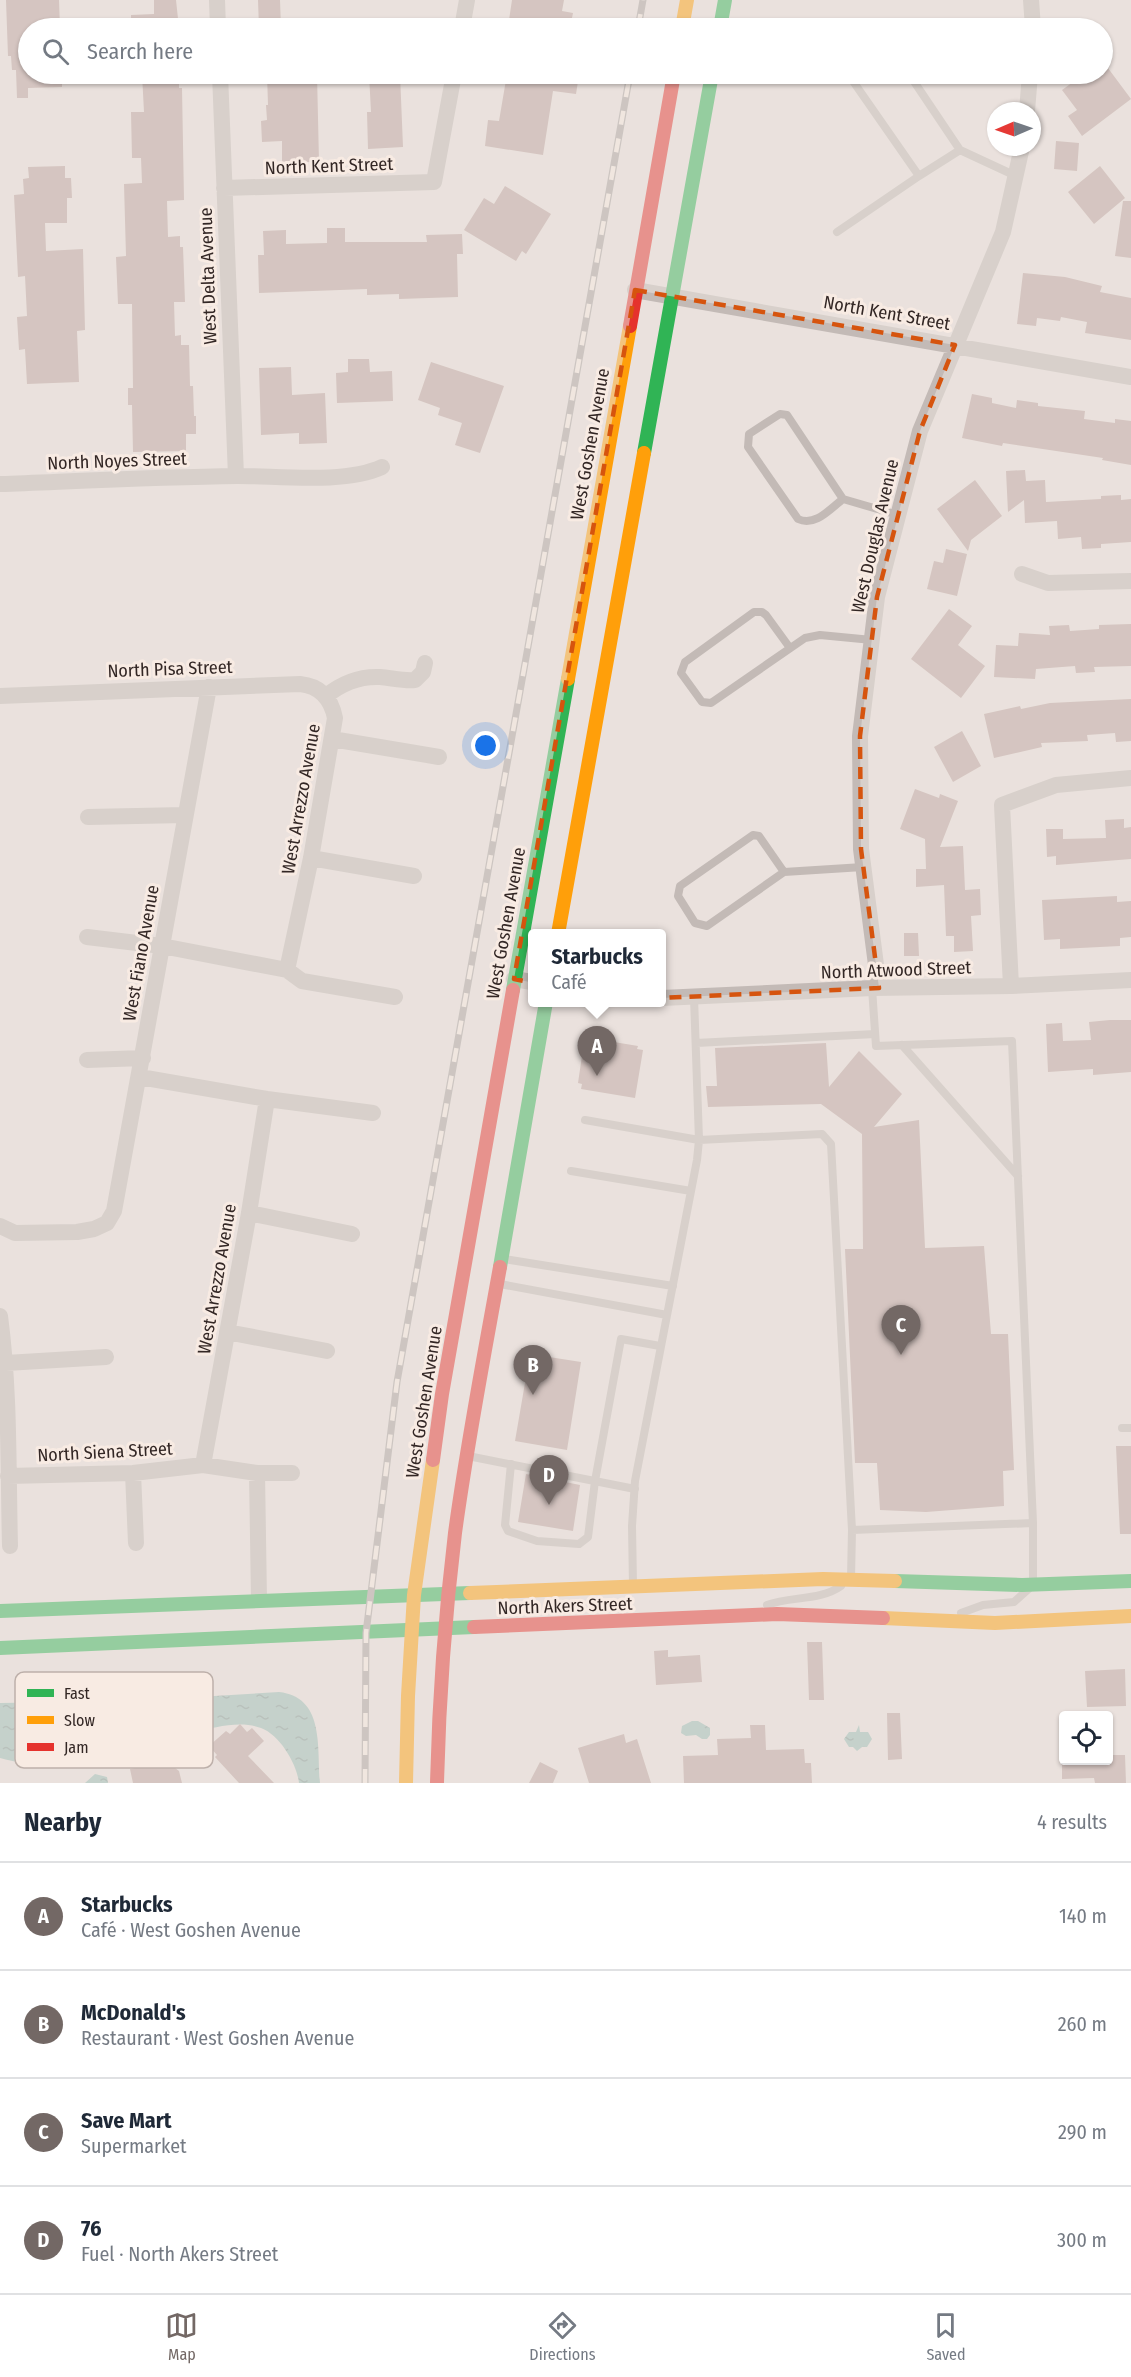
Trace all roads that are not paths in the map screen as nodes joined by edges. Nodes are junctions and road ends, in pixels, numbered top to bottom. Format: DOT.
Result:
graph roads {
  1 [pos="217,0"];
  2 [pos="467,0"];
  3 [pos="687,0"];
  4 [pos="725,0"];
  5 [pos="1031,0"];
  6 [pos="218,18"];
  7 [pos="464,18"];
  8 [pos="684,18"];
  9 [pos="722,18"];
  10 [pos="1032,18"];
  11 [pos="220,84"];
  12 [pos="452,84"];
  13 [pos="672,84"];
  14 [pos="710,84"];
  15 [pos="855,84"];
  16 [pos="916,84"];
  17 [pos="1029,84"];
  18 [pos="1028,102"];
  19 [pos="960,150"];
  20 [pos="1020,156"];
  21 [pos="919,176"];
  22 [pos="1016,176"];
  23 [pos="224,188"];
  24 [pos="837,232"];
  25 [pos="635,290"];
  26 [pos="672,295"];
  27 [pos="955,345"];
  28 [pos="1131,377"];
  29 [pos="382,466"];
  30 [pos="236,476"];
  31 [pos="0,484"];
  32 [pos="843,499"];
  33 [pos="898,515"];
  34 [pos="1022,574"];
  35 [pos="1131,580"];
  36 [pos="872,640"];
  37 [pos="790,648"];
  38 [pos="425,663"];
  39 [pos="209,687"];
  40 [pos="0,696"];
  41 [pos="329,700"];
  42 [pos="332,739"];
  43 [pos="439,757"];
  44 [pos="1131,778"];
  45 [pos="185,815"];
  46 [pos="88,817"];
  47 [pos="311,858"];
  48 [pos="863,867"];
  49 [pos="784,872"];
  50 [pos="414,876"];
  51 [pos="559,929"];
  52 [pos="87,937"];
  53 [pos="162,946"];
  54 [pos="286,970"];
  55 [pos="514,978"];
  56 [pos="528,981"];
  57 [pos="1131,981"];
  58 [pos="1011,986"];
  59 [pos="875,988"];
  60 [pos="395,997"];
  61 [pos="694,997"];
  62 [pos="666,998"];
  63 [pos="545,1007"];
  64 [pos="875,1034"];
  65 [pos="696,1043"];
  66 [pos="902,1045"];
  67 [pos="143,1058"];
  68 [pos="87,1059"];
  69 [pos="500,1064"];
  70 [pos="140,1077"];
  71 [pos="510,1087"];
  72 [pos="267,1099"];
  73 [pos="373,1113"];
  74 [pos="585,1120"];
  75 [pos="699,1140"];
  76 [pos="571,1171"];
  77 [pos="1018,1176"];
  78 [pos="691,1191"];
  79 [pos="249,1213"];
  80 [pos="0,1226"];
  81 [pos="352,1233"];
  82 [pos="501,1259"];
  83 [pos="485,1268"];
  84 [pos="497,1283"];
  85 [pos="673,1286"];
  86 [pos="667,1315"];
  87 [pos="0,1316"];
  88 [pos="227,1332"];
  89 [pos="2,1342"];
  90 [pos="660,1347"];
  91 [pos="327,1351"];
  92 [pos="106,1357"];
  93 [pos="6,1362"];
  94 [pos="4,1401"];
  95 [pos="4,1428"];
  96 [pos="465,1455"];
  97 [pos="511,1464"];
  98 [pos="203,1465"];
  99 [pos="133,1473"];
  100 [pos="257,1473"];
  101 [pos="292,1473"];
  102 [pos="8,1476"];
  103 [pos="595,1481"];
  104 [pos="635,1489"];
  105 [pos="1033,1523"];
  106 [pos="852,1530"];
  107 [pos="136,1543"];
  108 [pos="10,1546"];
  109 [pos="851,1579"];
  110 [pos="1131,1581"];
  111 [pos="633,1585"];
  112 [pos="1033,1585"];
  113 [pos="447,1594"];
  114 [pos="414,1595"];
  115 [pos="260,1600"];
  116 [pos="0,1611"];
  117 [pos="739,1616"];
  118 [pos="1131,1616"];
  119 [pos="940,1621"];
  120 [pos="443,1629"];
  121 [pos="411,1631"];
  122 [pos="0,1648"];
  123 [pos="406,1783"];
  124 [pos="437,1783"];
  1 -- 6 [label="street"];
  2 -- 7 [label="street"];
  3 -- 8 [label="main road"];
  4 -- 9 [label="main road"];
  5 -- 10 [label="street"];
  11 -- 23 [label="street, West Delta Avenue"];
  12 -- 23 [label="street, North Kent Street"];
  13 -- 25 [label="main road, West Goshen Avenue"];
  14 -- 26 [label="main road"];
  15 -- 21 [label="lane"];
  16 -- 19 [label="lane"];
  17 -- 18 [label="street"];
  19 -- 21 [label="lane"];
  19 -- 22 [label="lane"];
  20 -- 22 [label="street, West Douglas Avenue"];
  21 -- 24 [label="lane"];
  22 -- 27 [label="street, West Douglas Avenue"];
  23 -- 30 [label="street, West Delta Avenue"];
  25 -- 26 [label="street, North Kent Street"];
  25 -- 55 [label="main road, West Goshen Avenue"];
  26 -- 27 [label="street, North Kent Street"];
  26 -- 51 [label="main road"];
  27 -- 28 [label="street, North Kent Street"];
  27 -- 33 [label="street, West Douglas Avenue"];
  29 -- 30 [label="street, North Noyes Street"];
  30 -- 31 [label="street, North Noyes Street"];
  32 -- 32 [label="lane"];
  32 -- 33 [label="lane"];
  33 -- 36 [label="street, West Douglas Avenue"];
  34 -- 35 [label="street"];
  36 -- 37 [label="lane"];
  36 -- 48 [label="street, West Douglas Avenue"];
  37 -- 37 [label="lane"];
  38 -- 41 [label="street"];
  39 -- 40 [label="street, North Pisa Street"];
  39 -- 41 [label="street, North Pisa Street"];
  39 -- 45 [label="street, West Fiano Avenue"];
  41 -- 42 [label="street, West Arrezzo Avenue"];
  42 -- 43 [label="street"];
  42 -- 47 [label="street, West Arrezzo Avenue"];
  44 -- 58 [label="street"];
  45 -- 46 [label="street"];
  45 -- 53 [label="street, West Fiano Avenue"];
  47 -- 50 [label="street"];
  47 -- 54 [label="street, West Arrezzo Avenue"];
  48 -- 49 [label="lane"];
  48 -- 59 [label="street, West Douglas Avenue"];
  49 -- 49 [label="lane"];
  52 -- 53 [label="street"];
  53 -- 54 [label="street"];
  53 -- 67 [label="street, West Fiano Avenue"];
  54 -- 60 [label="street"];
  55 -- 56 [label="street"];
  55 -- 69 [label="main road, West Goshen Avenue"];
  57 -- 58 [label="street, North Atwood Street"];
  58 -- 59 [label="street, North Atwood Street"];
  59 -- 61 [label="street, North Atwood Street"];
  59 -- 64 [label="lane"];
  61 -- 62 [label="street, North Atwood Street"];
  61 -- 65 [label="lane"];
  63 -- 82 [label="main road"];
  64 -- 65 [label="lane"];
  64 -- 66 [label="lane"];
  65 -- 75 [label="lane"];
  66 -- 77 [label="lane"];
  66 -- 77 [label="lane"];
  67 -- 68 [label="street"];
  67 -- 70 [label="street, West Fiano Avenue"];
  69 -- 71 [label="main road"];
  69 -- 114 [label="main road, West Goshen Avenue"];
  70 -- 72 [label="street"];
  70 -- 80 [label="street, West Fiano Avenue"];
  72 -- 73 [label="street"];
  72 -- 79 [label="street, West Arrezzo Avenue"];
  74 -- 75 [label="lane"];
  75 -- 78 [label="lane"];
  75 -- 106 [label="lane"];
  76 -- 78 [label="lane"];
  77 -- 105 [label="lane"];
  78 -- 85 [label="lane"];
  79 -- 81 [label="street"];
  79 -- 88 [label="street, West Arrezzo Avenue"];
  82 -- 84 [label="main road"];
  82 -- 85 [label="lane"];
  83 -- 84 [label="main road"];
  84 -- 86 [label="lane"];
  84 -- 96 [label="main road"];
  85 -- 86 [label="lane"];
  86 -- 90 [label="lane"];
  87 -- 89 [label="street"];
  88 -- 91 [label="street"];
  88 -- 98 [label="street, West Arrezzo Avenue"];
  89 -- 93 [label="street"];
  90 -- 103 [label="lane"];
  90 -- 104 [label="lane"];
  92 -- 93 [label="street"];
  93 -- 94 [label="street"];
  94 -- 95 [label="street"];
  95 -- 102 [label="street"];
  96 -- 97 [label="lane"];
  96 -- 113 [label="main road"];
  97 -- 103 [label="lane"];
  97 -- 103 [label="lane"];
  98 -- 99 [label="street, North Siena Street"];
  98 -- 100 [label="street, North Siena Street"];
  99 -- 102 [label="street, North Siena Street"];
  99 -- 107 [label="street"];
  100 -- 101 [label="street, North Siena Street"];
  100 -- 115 [label="street"];
  102 -- 108 [label="street"];
  103 -- 104 [label="lane"];
  104 -- 111 [label="lane"];
  105 -- 106 [label="lane"];
  105 -- 112 [label="lane"];
  106 -- 109 [label="lane"];
  109 -- 111 [label="main road, North Akers Street"];
  109 -- 112 [label="main road, North Akers Street"];
  109 -- 117 [label="lane"];
  110 -- 112 [label="main road, North Akers Street"];
  111 -- 113 [label="main road, North Akers Street"];
  112 -- 119 [label="lane"];
  113 -- 114 [label="main road, North Akers Street"];
  113 -- 120 [label="main road"];
  114 -- 115 [label="main road, North Akers Street"];
  114 -- 121 [label="main road, West Goshen Avenue"];
  115 -- 116 [label="main road, North Akers Street"];
  117 -- 119 [label="main road, North Akers Street"];
  117 -- 120 [label="main road, North Akers Street"];
  118 -- 119 [label="main road, North Akers Street"];
  120 -- 121 [label="main road, North Akers Street"];
  120 -- 124 [label="main road"];
  121 -- 122 [label="main road, North Akers Street"];
  121 -- 123 [label="main road, West Goshen Avenue"];
}
